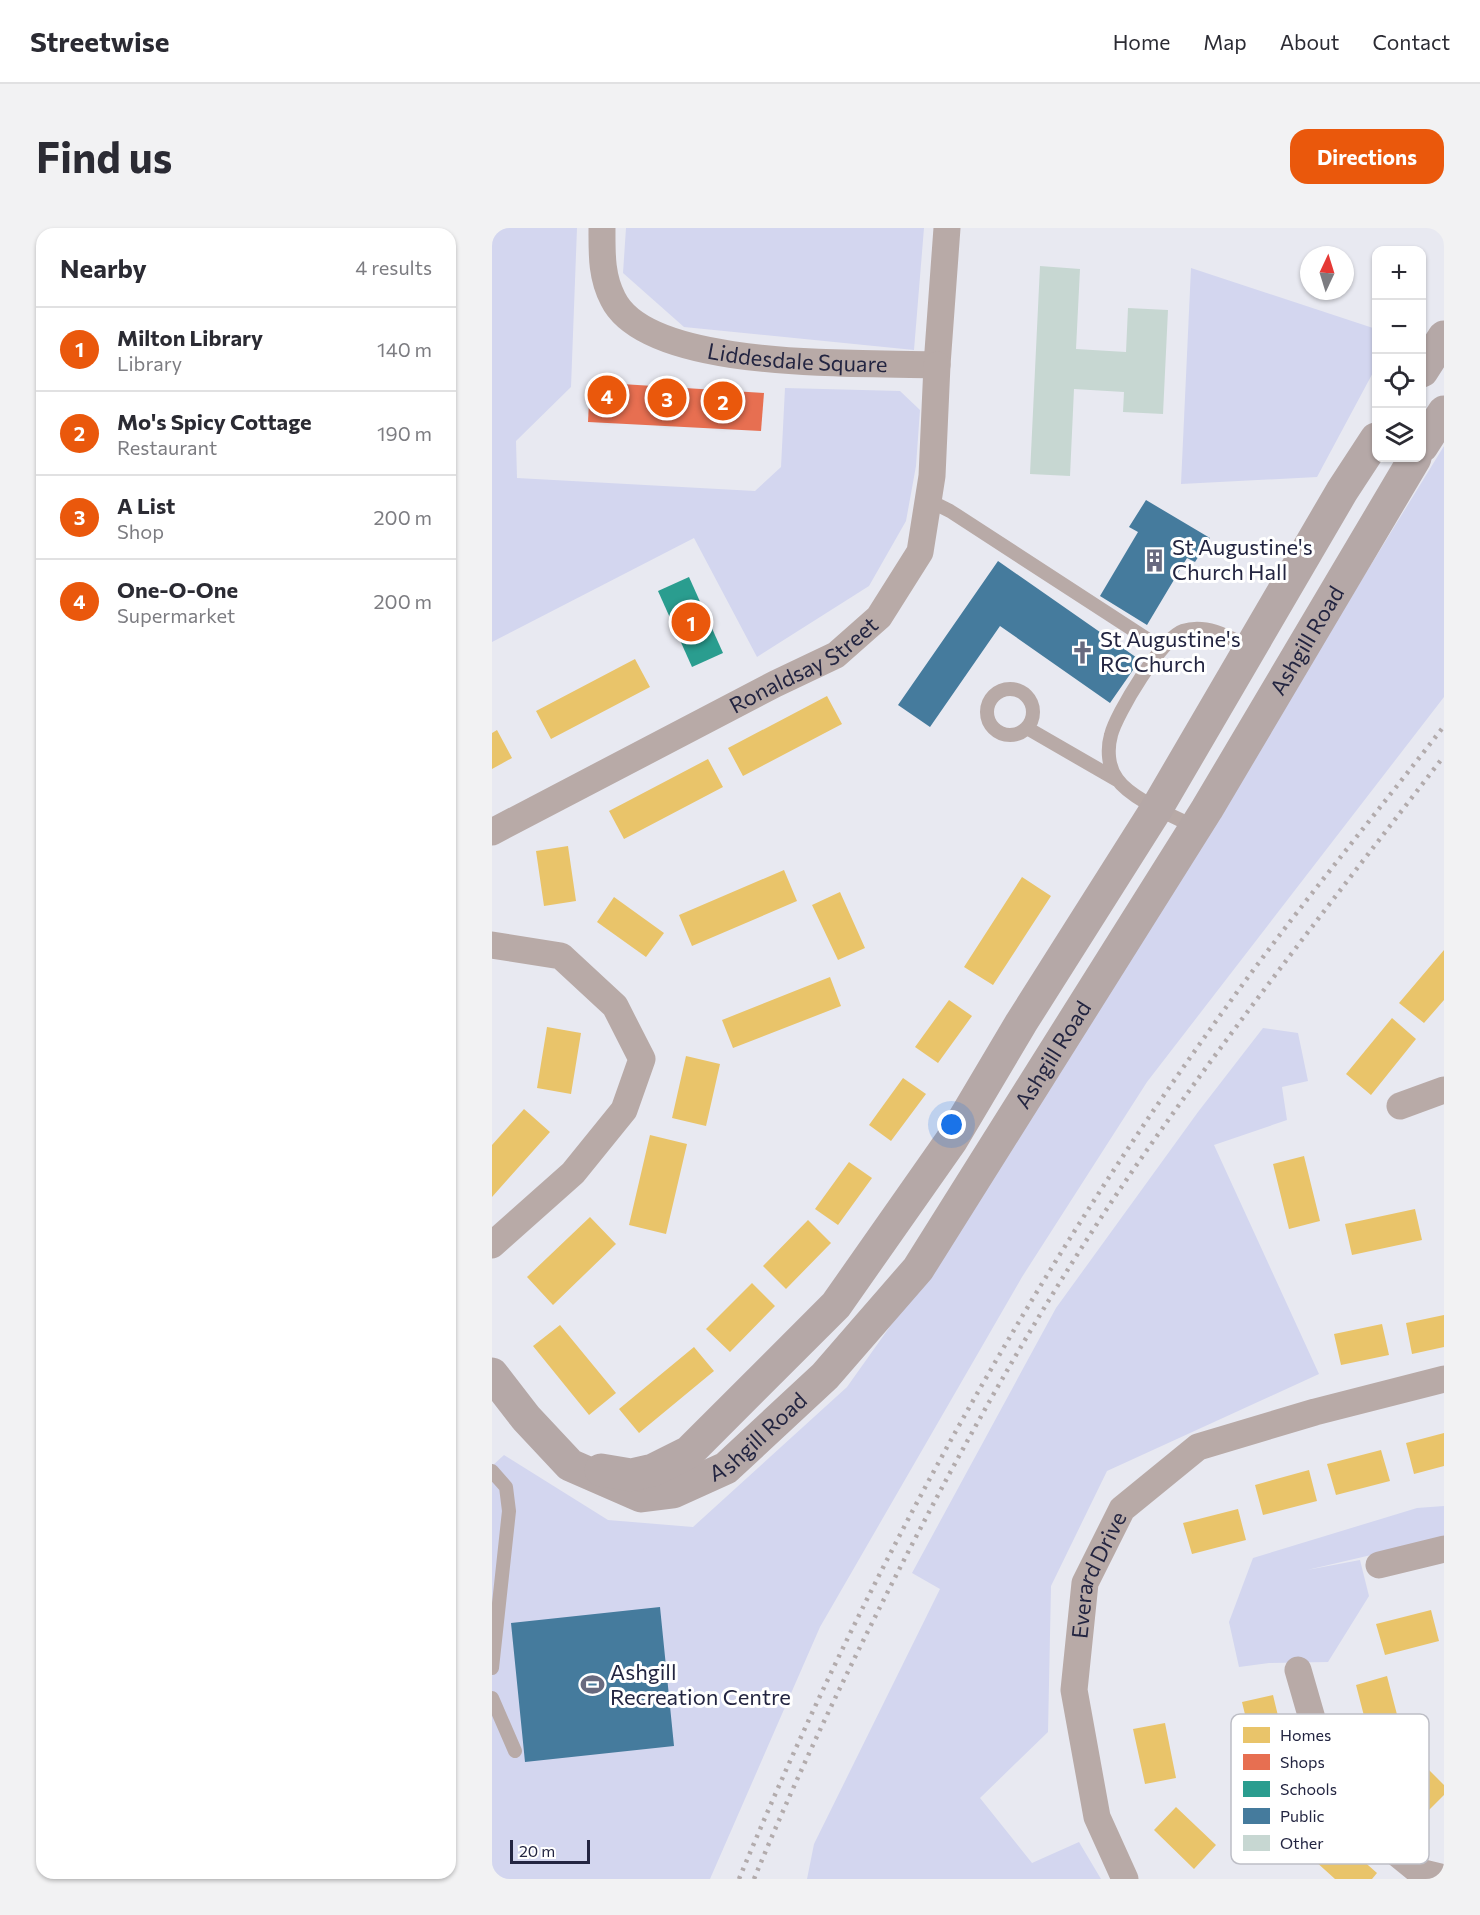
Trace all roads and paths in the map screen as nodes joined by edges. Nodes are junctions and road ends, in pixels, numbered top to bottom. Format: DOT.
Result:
graph roads {
  1 [pos="602,228"];
  2 [pos="947,228"];
  3 [pos="1444,337"];
  4 [pos="937,365"];
  5 [pos="1426,365"];
  6 [pos="1444,412"];
  7 [pos="1426,440"];
  8 [pos="1372,446"];
  9 [pos="1413,462"];
  10 [pos="928,500"];
  11 [pos="1161,648"];
  12 [pos="1252,649"];
  13 [pos="1027,729"];
  14 [pos="1117,780"];
  15 [pos="1157,808"];
  16 [pos="1195,827"];
  17 [pos="492,832"];
  18 [pos="492,945"];
  19 [pos="1444,1090"];
  20 [pos="1400,1106"];
  21 [pos="492,1245"];
  22 [pos="492,1374"];
  23 [pos="1444,1379"];
  24 [pos="570,1465"];
  25 [pos="492,1471"];
  26 [pos="1444,1549"];
  27 [pos="1378,1565"];
  28 [pos="492,1668"];
  29 [pos="1298,1670"];
  30 [pos="492,1698"];
  31 [pos="1311,1714"];
  32 [pos="514,1751"];
  33 [pos="1410,1864"];
  34 [pos="1444,1878"];
  35 [pos="1125,1879"];
  1 -- 4 [label="street, Liddesdale Square"];
  2 -- 4 [label="street"];
  3 -- 5 [label="street"];
  4 -- 10 [label="street, Ronaldsay Street"];
  6 -- 7 [label="street"];
  8 -- 12 [label="street, Ashgill Road"];
  9 -- 16 [label="street, Ashgill Road"];
  10 -- 11 [label="lane"];
  10 -- 17 [label="street, Ronaldsay Street"];
  11 -- 12 [label="lane"];
  11 -- 14 [label="lane"];
  12 -- 15 [label="street, Ashgill Road"];
  13 -- 14 [label="lane"];
  14 -- 15 [label="lane"];
  15 -- 16 [label="lane"];
  15 -- 24 [label="street, Ashgill Road"];
  16 -- 24 [label="street, Ashgill Road"];
  18 -- 21 [label="street"];
  19 -- 20 [label="street"];
  22 -- 24 [label="street, Ashgill Road"];
  23 -- 35 [label="street, Everard Drive"];
  25 -- 28 [label="lane"];
  26 -- 27 [label="street"];
  29 -- 31 [label="street"];
  30 -- 32 [label="lane"];
  33 -- 34 [label="street"];
}
